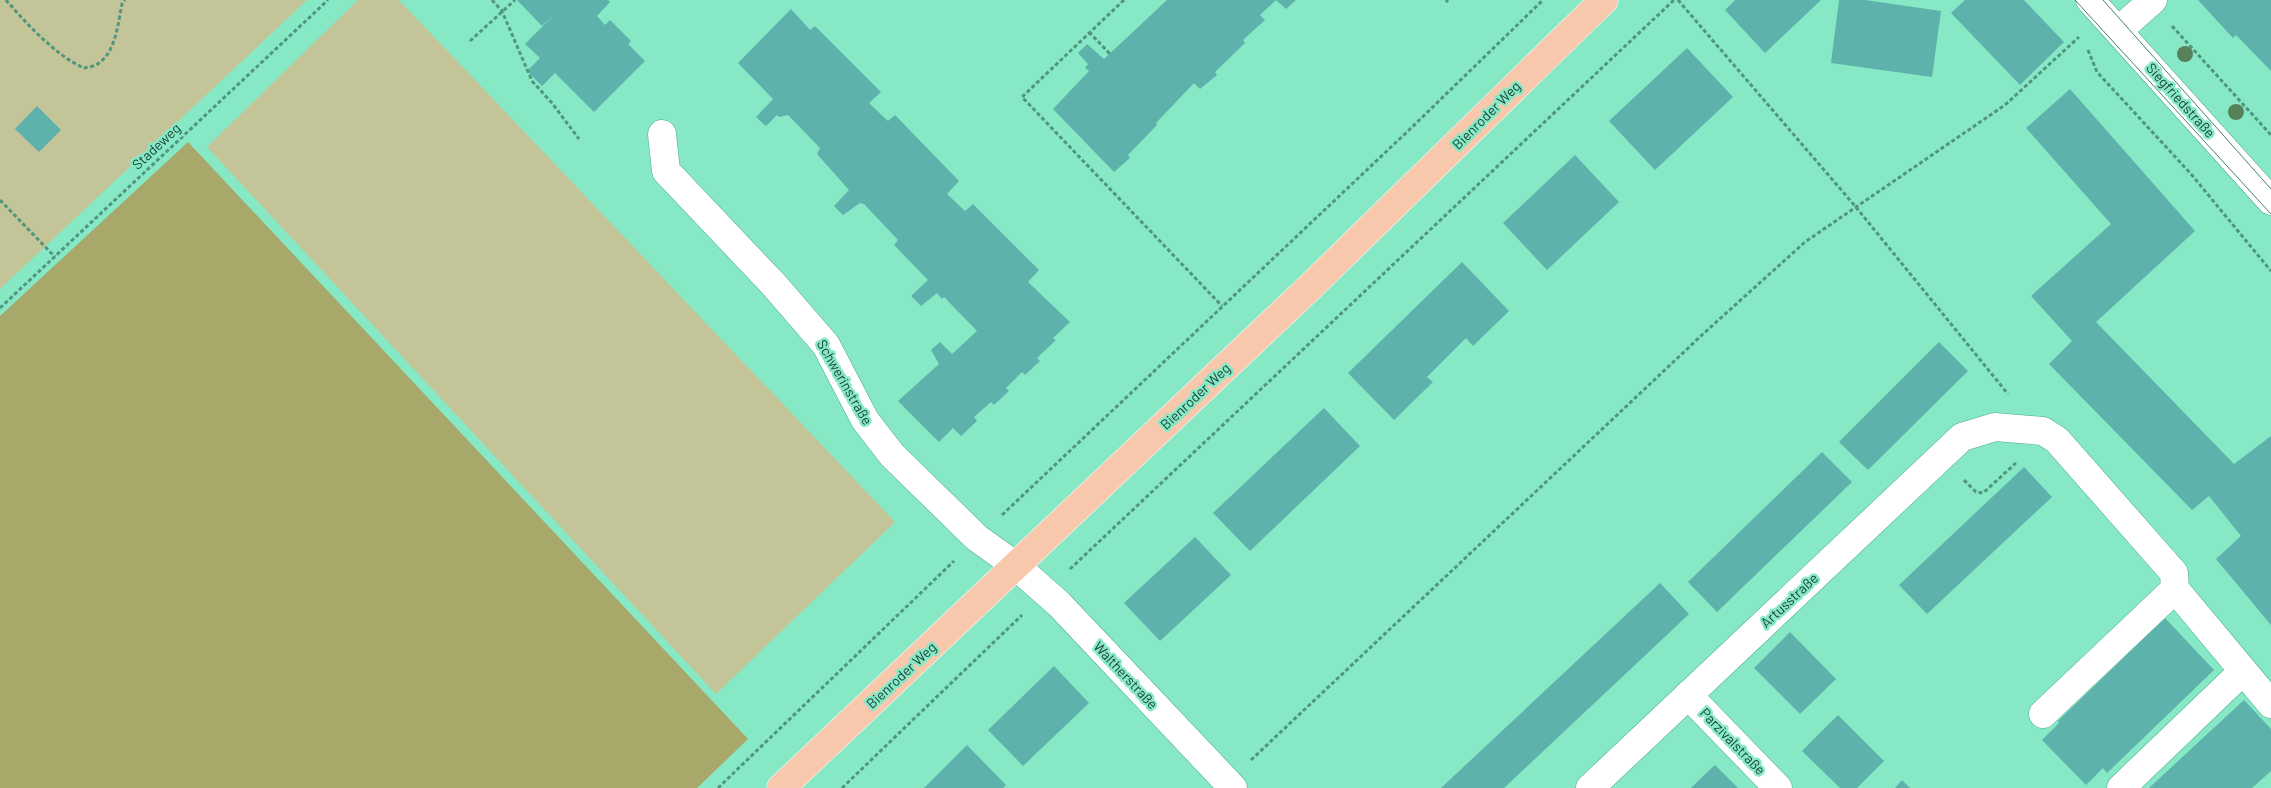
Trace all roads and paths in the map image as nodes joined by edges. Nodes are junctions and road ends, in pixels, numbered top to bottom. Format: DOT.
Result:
graph roads {
  1 [pos="6,0"];
  2 [pos="125,0"];
  3 [pos="328,0"];
  4 [pos="492,0"];
  5 [pos="515,0"];
  6 [pos="1124,0"];
  7 [pos="1543,0"];
  8 [pos="1604,0"];
  9 [pos="1676,0"];
  10 [pos="2090,0"];
  11 [pos="2149,3"];
  12 [pos="502,11"];
  13 [pos="2119,30"];
  14 [pos="1089,32"];
  15 [pos="470,41"];
  16 [pos="1110,54"];
  17 [pos="662,134"];
  18 [pos="2271,135"];
  19 [pos="579,139"];
  20 [pos="0,200"];
  21 [pos="2271,201"];
  22 [pos="1855,206"];
  23 [pos="55,257"];
  24 [pos="2271,271"];
  25 [pos="1222,306"];
  26 [pos="0,308"];
  27 [pos="2043,431"];
  28 [pos="977,538"];
  29 [pos="1016,566"];
  30 [pos="2175,589"];
  31 [pos="1045,593"];
  32 [pos="2243,671"];
  33 [pos="1688,695"];
  34 [pos="2271,704"];
  35 [pos="2043,714"];
  36 [pos="1251,760"];
  37 [pos="718,788"];
  38 [pos="781,788"];
  39 [pos="842,788"];
  40 [pos="1233,788"];
  41 [pos="1590,788"];
  42 [pos="1778,788"];
  43 [pos="2121,788"];
  1 -- 2 [label="path"];
  3 -- 23 [label="path, Stadeweg"];
  4 -- 12 [label="path"];
  5 -- 12 [label="path"];
  6 -- 14 [label="path"];
  7 -- 25 [label="path"];
  8 -- 29 [label="main road, Bienroder Weg"];
  9 -- 22 [label="path"];
  9 -- 31 [label="path"];
  10 -- 13 [label="street, Siegfriedstraße"];
  11 -- 13 [label="street"];
  11 -- 18 [label="path"];
  12 -- 15 [label="path"];
  12 -- 19 [label="path"];
  13 -- 21 [label="street, Siegfriedstraße"];
  14 -- 16 [label="path"];
  14 -- 25 [label="path"];
  17 -- 28 [label="street, Schwerinstraße"];
  20 -- 23 [label="path"];
  22 -- 24 [label="path"];
  22 -- 27 [label="path"];
  22 -- 36 [label="path"];
  23 -- 26 [label="path, Stadeweg"];
  25 -- 28 [label="path"];
  27 -- 30 [label="street"];
  27 -- 33 [label="street, Artusstraße"];
  28 -- 29 [label="street, Schwerinstraße"];
  28 -- 37 [label="path"];
  29 -- 31 [label="street, Waltherstraße"];
  29 -- 38 [label="main road, Bienroder Weg"];
  30 -- 32 [label="street"];
  30 -- 35 [label="street"];
  31 -- 39 [label="path"];
  31 -- 40 [label="street, Waltherstraße"];
  32 -- 34 [label="street"];
  32 -- 43 [label="street"];
  33 -- 41 [label="street, Artusstraße"];
  33 -- 42 [label="street, Parzivalstraße"];
}
